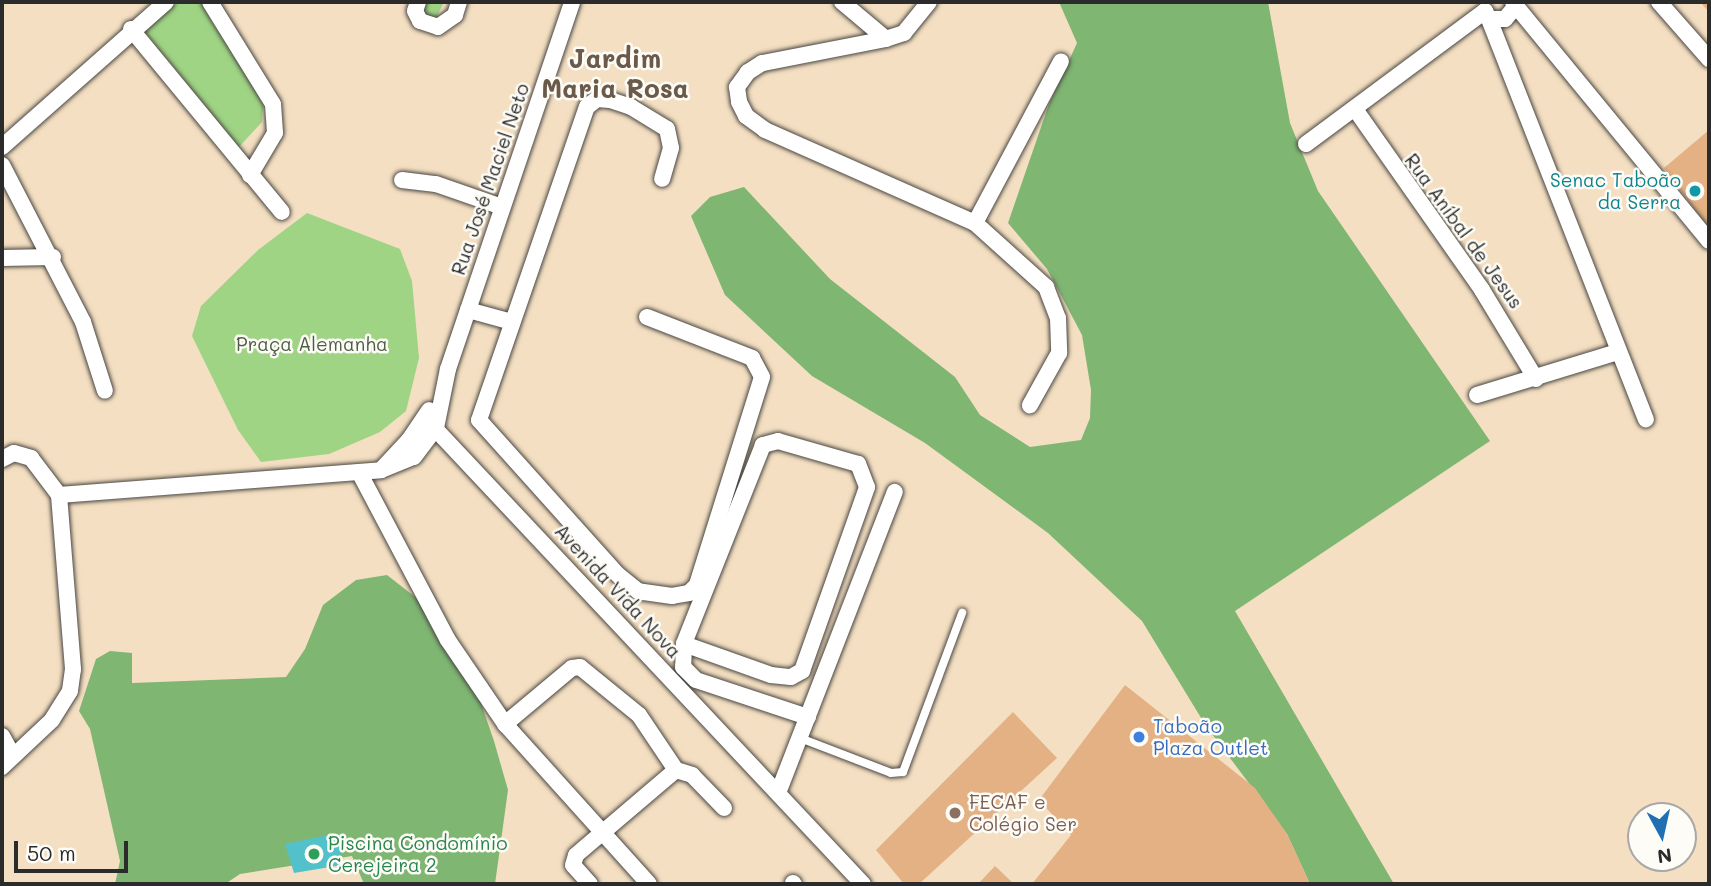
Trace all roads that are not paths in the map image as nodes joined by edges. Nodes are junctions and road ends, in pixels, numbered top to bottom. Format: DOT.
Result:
graph roads {
  1 [pos="166,2"];
  2 [pos="210,2"];
  3 [pos="418,2"];
  4 [pos="459,2"];
  5 [pos="572,2"];
  6 [pos="842,2"];
  7 [pos="929,2"];
  8 [pos="1659,2"];
  9 [pos="1515,4"];
  10 [pos="1487,10"];
  11 [pos="131,29"];
  12 [pos="886,39"];
  13 [pos="1709,59"];
  14 [pos="1060,61"];
  15 [pos="1355,109"];
  16 [pos="1306,144"];
  17 [pos="2,147"];
  18 [pos="2,165"];
  19 [pos="250,175"];
  20 [pos="662,179"];
  21 [pos="402,180"];
  22 [pos="502,207"];
  23 [pos="282,212"];
  24 [pos="975,223"];
  25 [pos="1709,241"];
  26 [pos="53,257"];
  27 [pos="2,258"];
  28 [pos="468,310"];
  29 [pos="647,317"];
  30 [pos="512,322"];
  31 [pos="1618,352"];
  32 [pos="1536,379"];
  33 [pos="105,391"];
  34 [pos="1477,395"];
  35 [pos="1030,405"];
  36 [pos="1646,419"];
  37 [pos="431,424"];
  38 [pos="2,459"];
  39 [pos="359,472"];
  40 [pos="895,492"];
  41 [pos="59,495"];
  42 [pos="962,613"];
  43 [pos="684,644"];
  44 [pos="808,717"];
  45 [pos="505,724"];
  46 [pos="2,736"];
  47 [pos="800,738"];
  48 [pos="7,761"];
  49 [pos="676,770"];
  50 [pos="778,793"];
  51 [pos="724,808"];
  52 [pos="604,833"];
  53 [pos="590,884"];
  54 [pos="649,884"];
  55 [pos="863,884"];
  1 -- 11 [label="street"];
  2 -- 19 [label="street"];
  3 -- 4 [label="street"];
  5 -- 22 [label="street, Rua José Maciel Neto"];
  6 -- 12 [label="street"];
  7 -- 12 [label="street"];
  8 -- 13 [label="street"];
  9 -- 10 [label="street"];
  9 -- 25 [label="street"];
  10 -- 15 [label="street"];
  10 -- 31 [label="street"];
  11 -- 17 [label="street"];
  11 -- 19 [label="street"];
  12 -- 24 [label="street"];
  14 -- 24 [label="street"];
  15 -- 16 [label="street"];
  15 -- 32 [label="street, Rua Aníbal de Jesus"];
  18 -- 26 [label="street"];
  19 -- 23 [label="street"];
  20 -- 30 [label="street"];
  21 -- 22 [label="street"];
  22 -- 28 [label="street, Rua José Maciel Neto"];
  24 -- 35 [label="street"];
  26 -- 27 [label="street"];
  26 -- 33 [label="street"];
  28 -- 30 [label="street"];
  28 -- 37 [label="street, Rua José Maciel Neto"];
  29 -- 30 [label="street"];
  31 -- 32 [label="street"];
  31 -- 36 [label="street"];
  32 -- 34 [label="street"];
  37 -- 39 [label="street, Rua José Maciel Neto"];
  37 -- 50 [label="street, Avenida Vida Nova"];
  38 -- 41 [label="street"];
  39 -- 41 [label="street, Rua José Maciel Neto"];
  39 -- 45 [label="street"];
  40 -- 44 [label="street"];
  41 -- 48 [label="street"];
  42 -- 47 [label="lane"];
  43 -- 43 [label="street"];
  43 -- 44 [label="street"];
  44 -- 47 [label="street"];
  45 -- 49 [label="street"];
  45 -- 52 [label="street"];
  46 -- 48 [label="street"];
  47 -- 50 [label="street"];
  49 -- 51 [label="street"];
  49 -- 52 [label="street"];
  50 -- 55 [label="street, Avenida Vida Nova"];
  52 -- 53 [label="street"];
  52 -- 54 [label="street"];
}
